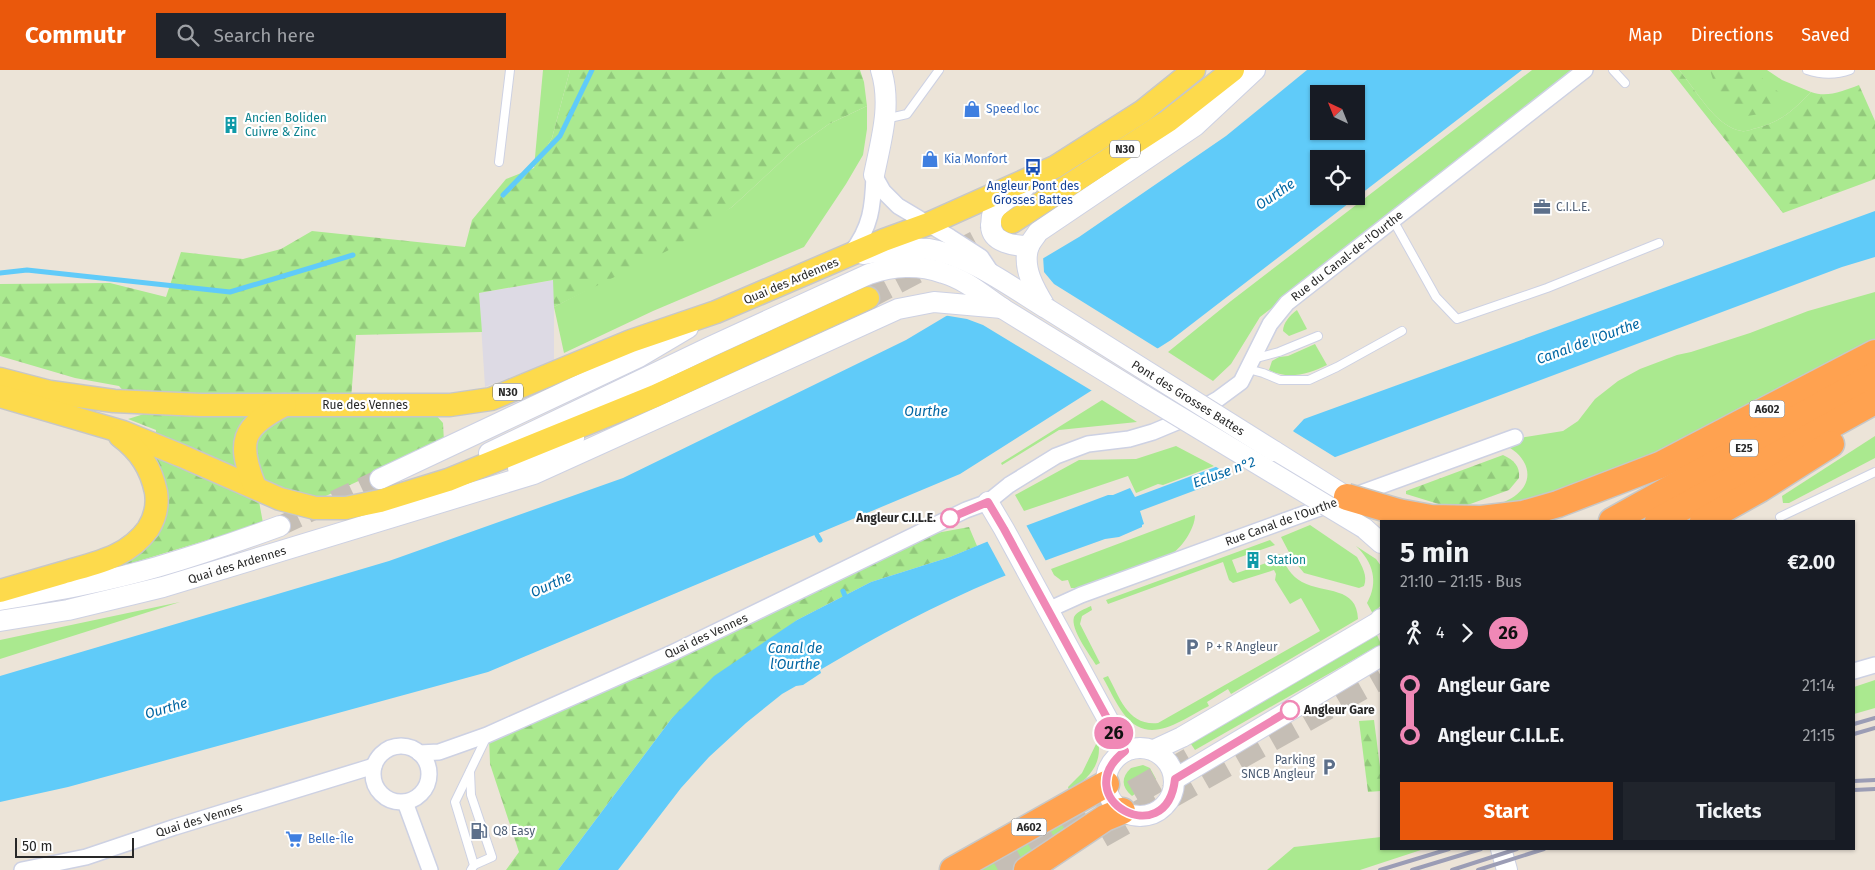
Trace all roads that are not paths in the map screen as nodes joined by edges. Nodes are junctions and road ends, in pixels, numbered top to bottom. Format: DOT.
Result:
graph roads {
  1 [pos="510,70"];
  2 [pos="881,70"];
  3 [pos="939,70"];
  4 [pos="1194,70"];
  5 [pos="1233,70"];
  6 [pos="1255,70"];
  7 [pos="1585,70"];
  8 [pos="1612,70"];
  9 [pos="1807,70"];
  10 [pos="1850,70"];
  11 [pos="1625,83"];
  12 [pos="885,118"];
  13 [pos="499,162"];
  14 [pos="1055,167"];
  15 [pos="874,175"];
  16 [pos="1393,220"];
  17 [pos="1012,222"];
  18 [pos="928,224"];
  19 [pos="1659,244"];
  20 [pos="1029,246"];
  21 [pos="847,257"];
  22 [pos="994,276"];
  23 [pos="868,298"];
  24 [pos="1002,308"];
  25 [pos="1046,308"];
  26 [pos="898,309"];
  27 [pos="716,312"];
  28 [pos="1402,330"];
  29 [pos="1318,336"];
  30 [pos="1875,353"];
  31 [pos="1250,364"];
  32 [pos="1875,375"];
  33 [pos="0,379"];
  34 [pos="0,396"];
  35 [pos="655,396"];
  36 [pos="1875,401"];
  37 [pos="286,404"];
  38 [pos="1875,414"];
  39 [pos="110,428"];
  40 [pos="1515,438"];
  41 [pos="1660,465"];
  42 [pos="1875,472"];
  43 [pos="255,487"];
  44 [pos="382,490"];
  45 [pos="470,493"];
  46 [pos="1347,497"];
  47 [pos="988,502"];
  48 [pos="1780,517"];
  49 [pos="1389,518"];
  50 [pos="1568,520"];
  51 [pos="1614,520"];
  52 [pos="1660,520"];
  53 [pos="1705,520"];
  54 [pos="280,526"];
  55 [pos="1380,542"];
  56 [pos="0,591"];
  57 [pos="0,600"];
  58 [pos="1048,610"];
  59 [pos="0,621"];
  60 [pos="1380,621"];
  61 [pos="1380,657"];
  62 [pos="1875,665"];
  63 [pos="1380,671"];
  64 [pos="1855,671"];
  65 [pos="1337,682"];
  66 [pos="487,734"];
  67 [pos="1154,750"];
  68 [pos="1125,751"];
  69 [pos="419,753"];
  70 [pos="374,766"];
  71 [pos="470,769"];
  72 [pos="1175,779"];
  73 [pos="1106,784"];
  74 [pos="405,802"];
  75 [pos="1122,811"];
  76 [pos="1501,850"];
  77 [pos="473,868"];
  78 [pos="22,870"];
  79 [pos="430,870"];
  80 [pos="953,870"];
  81 [pos="1027,870"];
  82 [pos="1508,870"];
  1 -- 13 [label="lane"];
  2 -- 12 [label="main road"];
  3 -- 12 [label="lane"];
  4 -- 14 [label="main road, Quai des Ardennes / N30"];
  5 -- 17 [label="main road, N30"];
  6 -- 20 [label="main road"];
  7 -- 16 [label="street, Rue du Canal-de-l'Ourthe"];
  8 -- 11 [label="lane"];
  9 -- 10 [label="lane"];
  12 -- 15 [label="main road"];
  14 -- 18 [label="main road, Quai des Ardennes / N30"];
  14 -- 20 [label="main road"];
  15 -- 18 [label="street"];
  15 -- 21 [label="street"];
  16 -- 19 [label="lane"];
  16 -- 31 [label="street, Rue du Canal-de-l'Ourthe"];
  18 -- 21 [label="main road, Quai des Ardennes / N30"];
  18 -- 22 [label="street"];
  20 -- 25 [label="main road"];
  21 -- 22 [label="main road, Pont des Grosses Battes"];
  21 -- 27 [label="main road, Quai des Ardennes"];
  22 -- 25 [label="main road, Pont des Grosses Battes"];
  23 -- 35 [label="main road, Quai des Ardennes"];
  24 -- 26 [label="main road, Pont des Grosses Battes"];
  24 -- 44 [label="main road, Pont des Grosses Battes"];
  24 -- 55 [label="main road, Pont des Grosses Battes, bridge"];
  25 -- 46 [label="main road, Pont des Grosses Battes, bridge"];
  26 -- 45 [label="main road, Quai des Ardennes"];
  27 -- 37 [label="main road, Rue des Vennes / N30"];
  27 -- 44 [label="main road, Quai des Ardennes"];
  28 -- 31 [label="lane"];
  29 -- 31 [label="lane"];
  30 -- 41 [label="highway, A602"];
  31 -- 47 [label="street, Rue du Canal-de-l'Ourthe"];
  32 -- 51 [label="highway, E25"];
  33 -- 37 [label="main road, Rue des Vennes / N30"];
  34 -- 39 [label="main road"];
  35 -- 44 [label="main road"];
  35 -- 45 [label="main road, Quai des Ardennes"];
  36 -- 52 [label="highway, E25"];
  37 -- 43 [label="main road"];
  38 -- 53 [label="highway"];
  39 -- 43 [label="main road"];
  39 -- 56 [label="main road"];
  40 -- 58 [label="street, Rue Canal de l'Ourthe"];
  41 -- 49 [label="highway, A602"];
  41 -- 50 [label="highway, A602"];
  42 -- 48 [label="lane"];
  43 -- 44 [label="main road"];
  45 -- 59 [label="main road, Quai des Ardennes"];
  46 -- 49 [label="highway, A602, bridge"];
  47 -- 58 [label="main road"];
  47 -- 66 [label="street, Quai des Vennes"];
  54 -- 57 [label="main road, Quai des Ardennes"];
  58 -- 68 [label="main road"];
  60 -- 67 [label="main road"];
  61 -- 65 [label="main road"];
  62 -- 64 [label="street"];
  63 -- 65 [label="main road"];
  65 -- 72 [label="main road"];
  66 -- 69 [label="street, Quai des Vennes"];
  66 -- 71 [label="lane"];
  67 -- 68 [label="main road"];
  67 -- 72 [label="main road"];
  68 -- 73 [label="main road"];
  69 -- 70 [label="street"];
  69 -- 74 [label="street"];
  70 -- 74 [label="street"];
  70 -- 78 [label="street, Quai des Vennes"];
  71 -- 77 [label="lane"];
  71 -- 77 [label="lane"];
  72 -- 75 [label="main road"];
  73 -- 75 [label="main road"];
  73 -- 80 [label="highway, A602"];
  74 -- 79 [label="street"];
  75 -- 81 [label="highway"];
  76 -- 82 [label="main road"];
}
